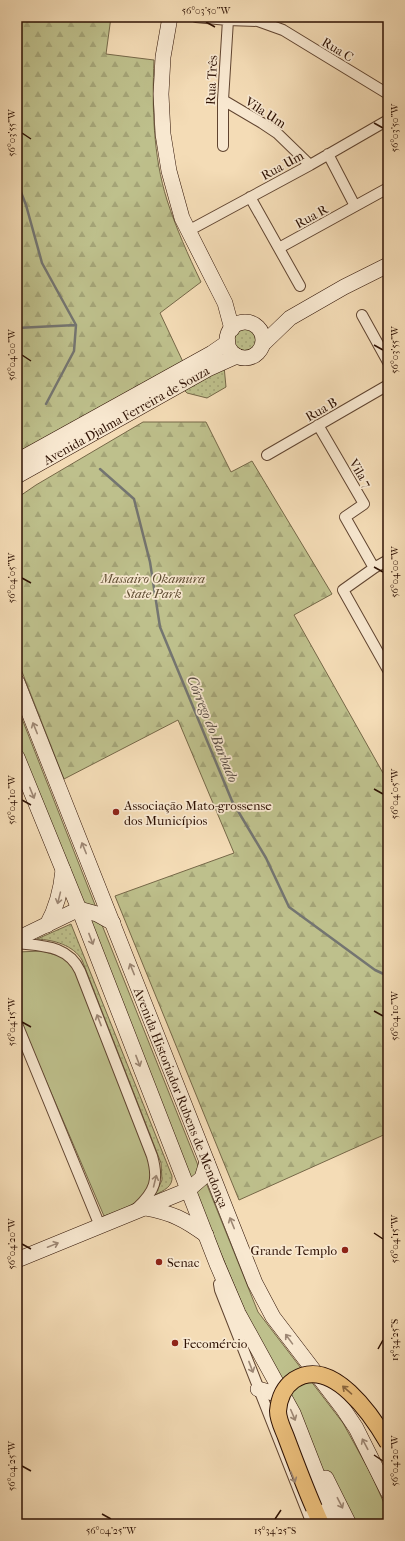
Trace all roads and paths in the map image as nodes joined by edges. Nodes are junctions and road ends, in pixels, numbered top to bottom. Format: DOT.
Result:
graph roads {
  1 [pos="170,17"];
  2 [pos="196,17"];
  3 [pos="228,19"];
  4 [pos="388,94"];
  5 [pos="223,100"];
  6 [pos="388,120"];
  7 [pos="223,146"];
  8 [pos="328,154"];
  9 [pos="310,165"];
  10 [pos="388,188"];
  11 [pos="250,197"];
  12 [pos="355,206"];
  13 [pos="188,231"];
  14 [pos="279,248"];
  15 [pos="388,265"];
  16 [pos="300,286"];
  17 [pos="225,304"];
  18 [pos="362,316"];
  19 [pos="290,318"];
  20 [pos="252,324"];
  21 [pos="230,336"];
  22 [pos="263,344"];
  23 [pos="236,356"];
  24 [pos="387,358"];
  25 [pos="388,385"];
  26 [pos="102,421"];
  27 [pos="318,425"];
  28 [pos="267,455"];
  29 [pos="17,461"];
  30 [pos="17,476"];
  31 [pos="388,560"];
  32 [pos="374,568"];
  33 [pos="387,667"];
  34 [pos="17,682"];
  35 [pos="17,757"];
  36 [pos="63,869"];
  37 [pos="79,909"];
  38 [pos="113,923"];
  39 [pos="47,925"];
  40 [pos="17,939"];
  41 [pos="17,943"];
  42 [pos="17,1024"];
  43 [pos="207,1162"];
  44 [pos="188,1190"];
  45 [pos="138,1210"];
  46 [pos="100,1226"];
  47 [pos="206,1236"];
  48 [pos="17,1260"];
  49 [pos="217,1264"];
  50 [pos="258,1389"];
  51 [pos="284,1396"];
  52 [pos="388,1443"];
  53 [pos="311,1460"];
  54 [pos="388,1492"];
  55 [pos="313,1516"];
  56 [pos="320,1524"];
  57 [pos="334,1524"];
  58 [pos="349,1524"];
  1 -- 13 [label="main road"];
  2 -- 3 [label="street, Rua C"];
  3 -- 4 [label="street, Rua C"];
  3 -- 5 [label="street, Rua Três"];
  5 -- 7 [label="street, Rua Três"];
  5 -- 9 [label="street, Vila Um"];
  6 -- 8 [label="street, Rua Um"];
  8 -- 9 [label="street, Rua Um"];
  8 -- 12 [label="street"];
  9 -- 11 [label="street, Rua Um"];
  10 -- 12 [label="street, Rua R"];
  11 -- 13 [label="street, Rua Um"];
  11 -- 14 [label="street"];
  12 -- 14 [label="street, Rua R"];
  13 -- 17 [label="main road"];
  14 -- 16 [label="street"];
  15 -- 19 [label="main road, Avenida Djalma Ferreira de Souza"];
  17 -- 20 [label="main road"];
  17 -- 21 [label="main road"];
  18 -- 24 [label="street"];
  19 -- 20 [label="main road, Avenida Djalma Ferreira de Souza"];
  19 -- 22 [label="main road, Avenida Djalma Ferreira de Souza"];
  20 -- 21 [label="main road, Avenida Djalma Ferreira de Souza"];
  20 -- 22 [label="main road"];
  21 -- 23 [label="main road"];
  21 -- 26 [label="main road, Avenida Djalma Ferreira de Souza"];
  22 -- 23 [label="main road, Avenida Djalma Ferreira de Souza"];
  23 -- 26 [label="main road, Avenida Djalma Ferreira de Souza"];
  25 -- 27 [label="street, Rua B"];
  26 -- 29 [label="main road, Avenida Djalma Ferreira de Souza"];
  26 -- 30 [label="main road, Avenida Djalma Ferreira de Souza"];
  27 -- 28 [label="street, Rua B"];
  27 -- 32 [label="street, Vila 7"];
  31 -- 32 [label="street"];
  32 -- 33 [label="street"];
  38 -- 34 [label="main road, Avenida Historiador Rubens de Mendonça, one-way"];
  35 -- 36 [label="main road, Avenida Historiador Rubens de Mendonça, one-way"];
  36 -- 37 [label="main road, Avenida Historiador Rubens de Mendonça"];
  36 -- 39 [label="main road, one-way"];
  37 -- 38 [label="main road"];
  37 -- 39 [label="main road"];
  37 -- 44 [label="main road, Avenida Historiador Rubens de Mendonça, one-way"];
  43 -- 38 [label="main road, Avenida Historiador Rubens de Mendonça, one-way"];
  39 -- 40 [label="main road"];
  45 -- 41 [label="street, one-way"];
  42 -- 46 [label="street"];
  43 -- 44 [label="main road"];
  54 -- 43 [label="main road, Avenida Historiador Rubens de Mendonça, one-way"];
  44 -- 45 [label="main road"];
  44 -- 47 [label="main road, Avenida Historiador Rubens de Mendonça"];
  45 -- 46 [label="main road"];
  45 -- 47 [label="main road"];
  48 -- 46 [label="main road, one-way"];
  47 -- 49 [label="main road, Avenida Historiador Rubens de Mendonça"];
  49 -- 50 [label="street, Avenida Historiador Rubens de Mendonça, one-way"];
  49 -- 51 [label="main road, Avenida Historiador Rubens de Mendonça"];
  50 -- 51 [label="main road"];
  50 -- 55 [label="street, Avenida Historiador Rubens de Mendonça, one-way"];
  51 -- 53 [label="main road, Avenida Historiador Rubens de Mendonça, one-way"];
  52 -- 55 [label="main road, one-way, bridge"];
  53 -- 57 [label="main road, Avenida Historiador Rubens de Mendonça"];
  53 -- 58 [label="main road, one-way"];
  55 -- 56 [label="main road"];
}
